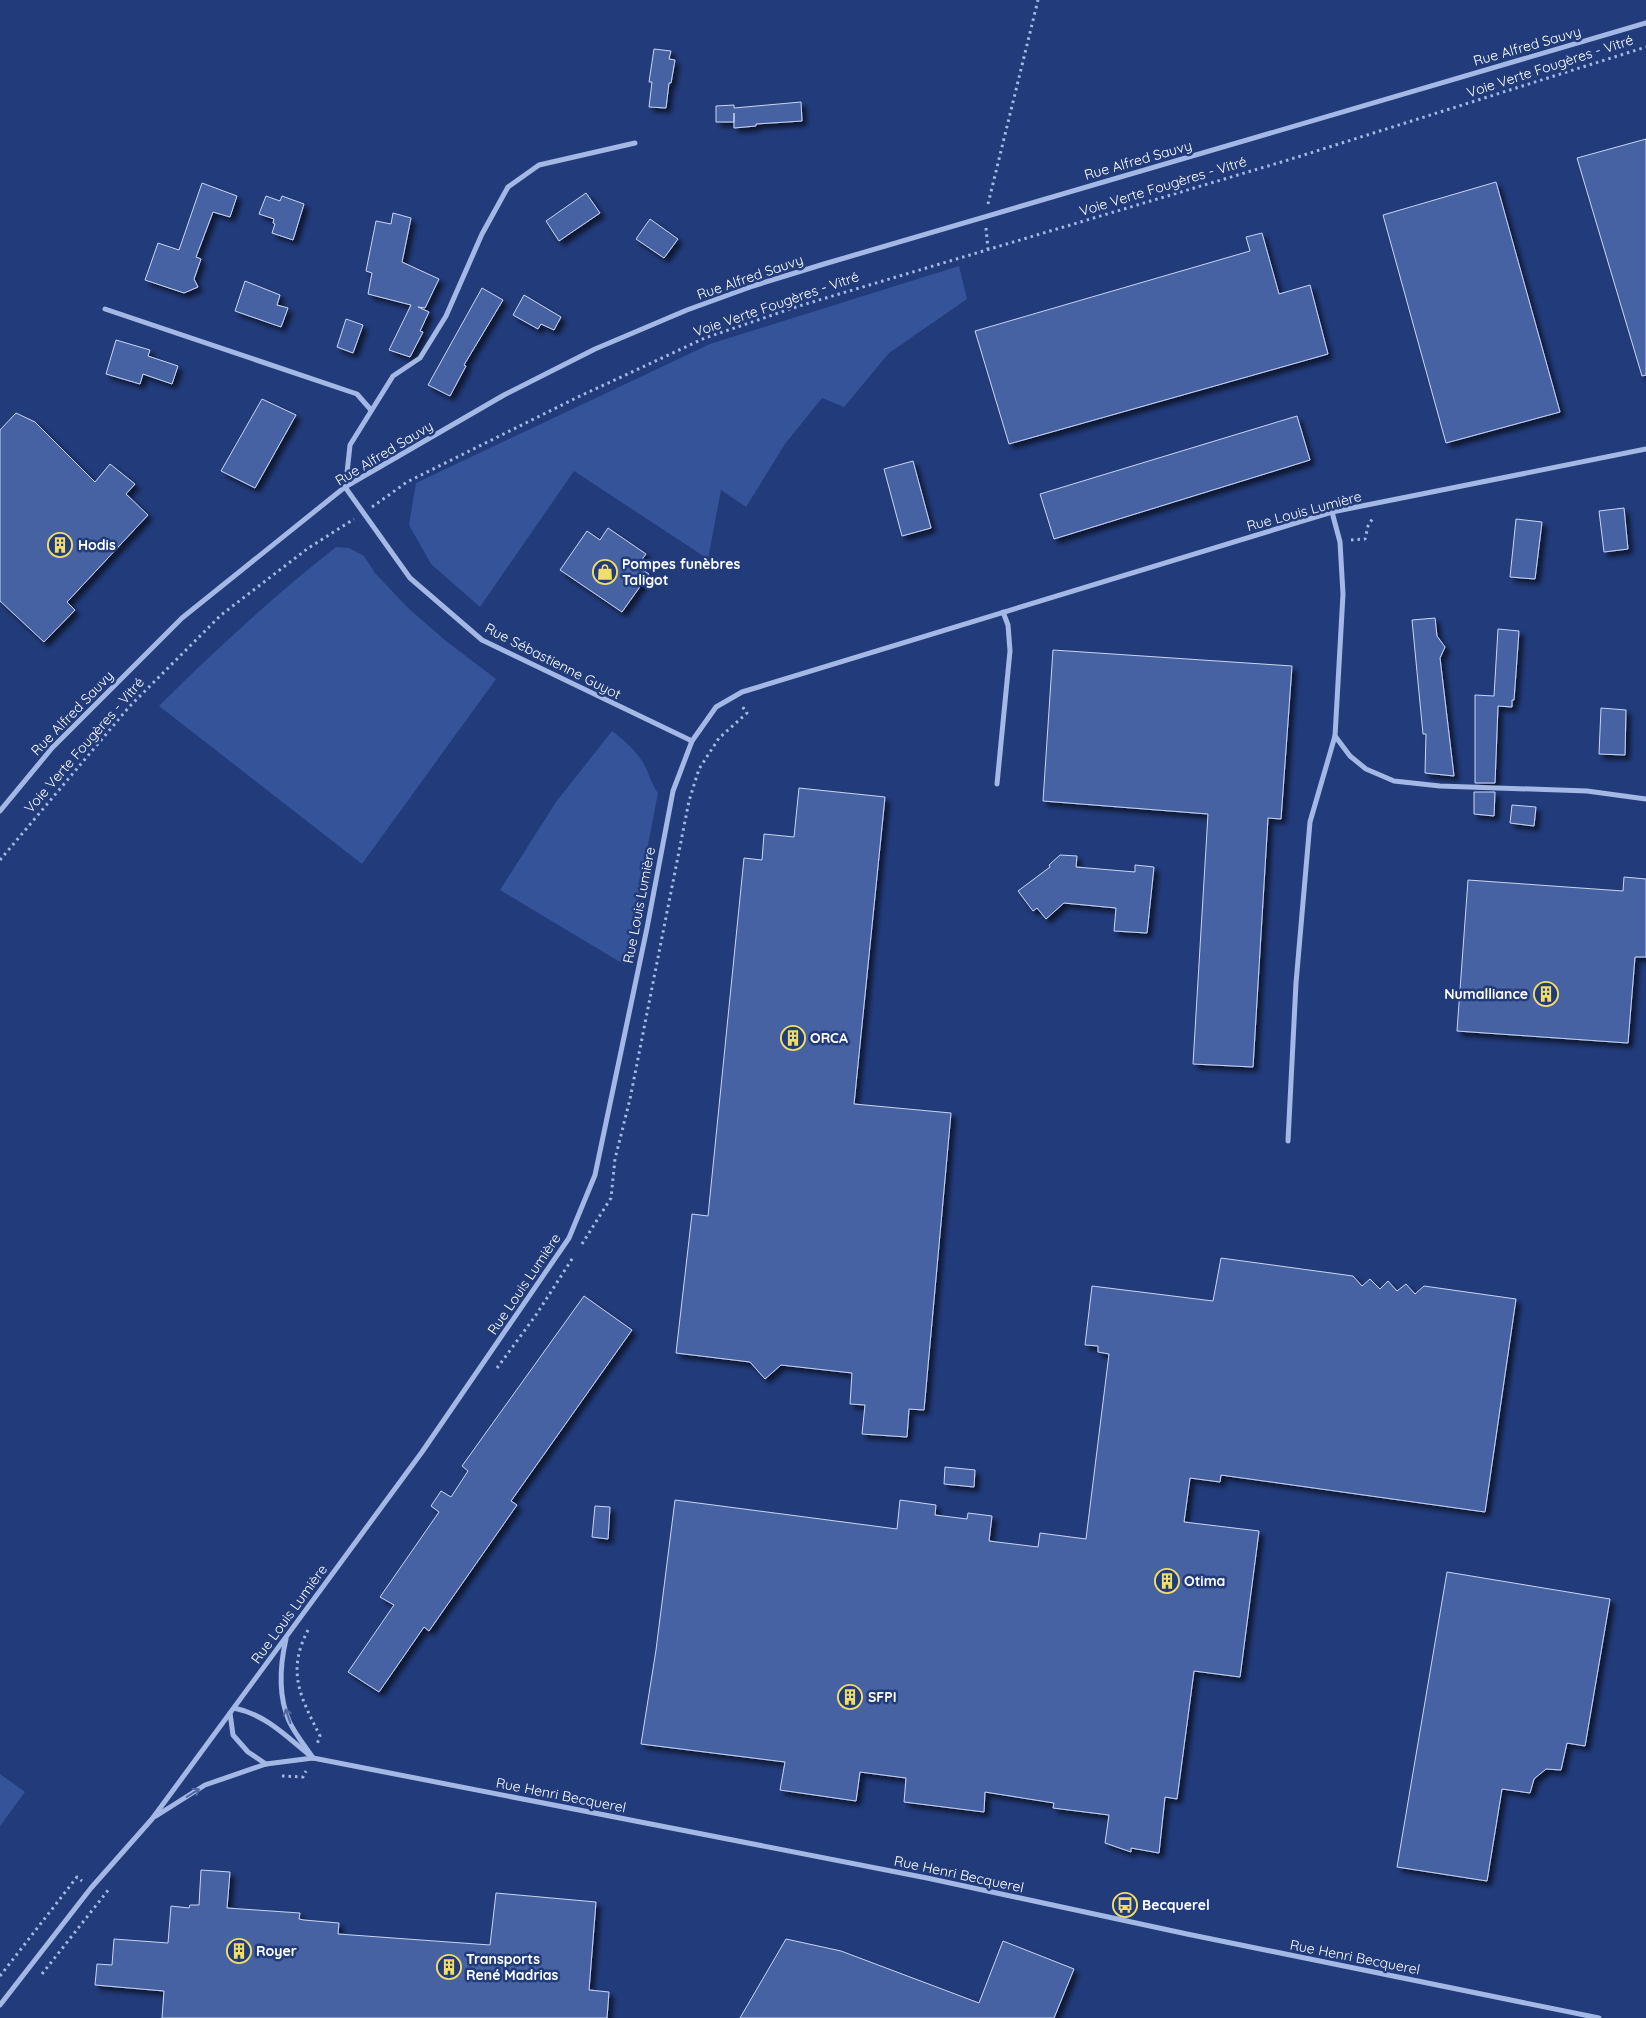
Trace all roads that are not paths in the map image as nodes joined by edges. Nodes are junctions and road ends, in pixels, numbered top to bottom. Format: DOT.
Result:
graph roads {
  1 [pos="1646,22"];
  2 [pos="635,143"];
  3 [pos="105,310"];
  4 [pos="371,410"];
  5 [pos="1646,449"];
  6 [pos="352,483"];
  7 [pos="345,487"];
  8 [pos="1332,512"];
  9 [pos="1003,612"];
  10 [pos="1336,736"];
  11 [pos="692,741"];
  12 [pos="996,784"];
  13 [pos="1646,800"];
  14 [pos="0,811"];
  15 [pos="1288,1141"];
  16 [pos="286,1636"];
  17 [pos="234,1708"];
  18 [pos="230,1713"];
  19 [pos="313,1758"];
  20 [pos="266,1764"];
  21 [pos="152,1819"];
  22 [pos="0,2005"];
  23 [pos="1599,2018"];
  1 -- 6 [label="street, Rue Alfred Sauvy"];
  2 -- 4 [label="street"];
  3 -- 4 [label="street"];
  4 -- 6 [label="street"];
  5 -- 8 [label="street, Rue Louis Lumière"];
  6 -- 7 [label="street, Rue Alfred Sauvy"];
  7 -- 11 [label="street, Rue Sébastienne Guyot"];
  7 -- 14 [label="street, Rue Alfred Sauvy"];
  8 -- 9 [label="street, Rue Louis Lumière"];
  8 -- 10 [label="street"];
  9 -- 11 [label="street, Rue Louis Lumière"];
  9 -- 12 [label="street"];
  10 -- 13 [label="street"];
  10 -- 15 [label="street"];
  11 -- 16 [label="street, Rue Louis Lumière"];
  16 -- 17 [label="street, Rue Louis Lumière"];
  19 -- 16 [label="street, one-way"];
  17 -- 18 [label="street, Rue Louis Lumière"];
  17 -- 19 [label="street, Rue Henri Becquerel"];
  18 -- 20 [label="street"];
  18 -- 21 [label="street, Rue Louis Lumière"];
  19 -- 20 [label="street, Rue Henri Becquerel"];
  19 -- 23 [label="street, Rue Henri Becquerel"];
  21 -- 20 [label="street, Rue Henri Becquerel, one-way"];
  21 -- 22 [label="street, Rue Louis Lumière"];
}
